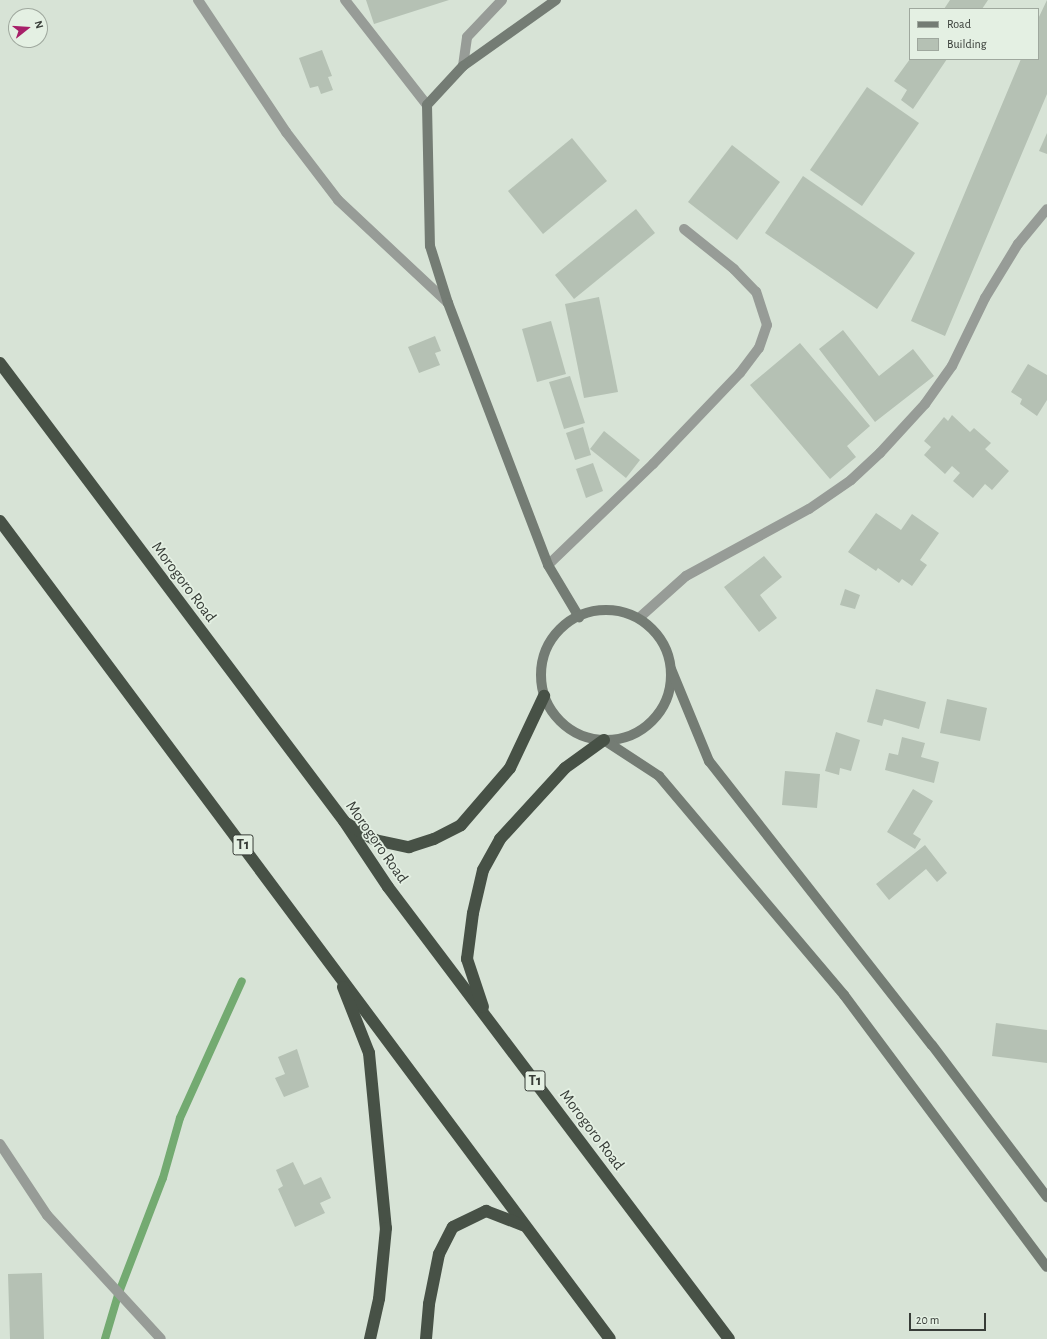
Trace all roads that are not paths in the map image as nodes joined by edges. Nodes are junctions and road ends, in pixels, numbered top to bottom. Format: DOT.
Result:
graph roads {
  1 [pos="198,0"];
  2 [pos="345,0"];
  3 [pos="502,0"];
  4 [pos="556,0"];
  5 [pos="463,66"];
  6 [pos="427,105"];
  7 [pos="1047,209"];
  8 [pos="684,229"];
  9 [pos="448,303"];
  10 [pos="0,363"];
  11 [pos="0,521"];
  12 [pos="548,565"];
  13 [pos="579,617"];
  14 [pos="639,618"];
  15 [pos="671,669"];
  16 [pos="544,696"];
  17 [pos="604,740"];
  18 [pos="344,822"];
  19 [pos="337,972"];
  20 [pos="487,1018"];
  21 [pos="0,1144"];
  22 [pos="1047,1197"];
  23 [pos="523,1225"];
  24 [pos="1047,1267"];
  25 [pos="161,1339"];
  26 [pos="370,1339"];
  27 [pos="426,1339"];
  28 [pos="610,1339"];
  29 [pos="729,1339"];
  1 -- 9 [label="street"];
  2 -- 6 [label="street"];
  3 -- 5 [label="street"];
  4 -- 5 [label="street"];
  5 -- 6 [label="street"];
  6 -- 9 [label="street"];
  7 -- 14 [label="street"];
  8 -- 12 [label="street"];
  9 -- 12 [label="street"];
  10 -- 18 [label="highway, Morogoro Road / T1"];
  11 -- 19 [label="highway, T1"];
  12 -- 13 [label="street"];
  13 -- 14 [label="street"];
  13 -- 16 [label="street"];
  14 -- 15 [label="street"];
  15 -- 17 [label="street"];
  15 -- 22 [label="street"];
  16 -- 17 [label="street"];
  16 -- 18 [label="highway"];
  17 -- 20 [label="highway"];
  17 -- 24 [label="street"];
  18 -- 20 [label="highway, Morogoro Road / T1"];
  19 -- 23 [label="highway, T1"];
  19 -- 26 [label="highway"];
  20 -- 29 [label="highway, Morogoro Road / T1"];
  21 -- 25 [label="street"];
  23 -- 27 [label="highway"];
  23 -- 28 [label="highway, T1"];
}
